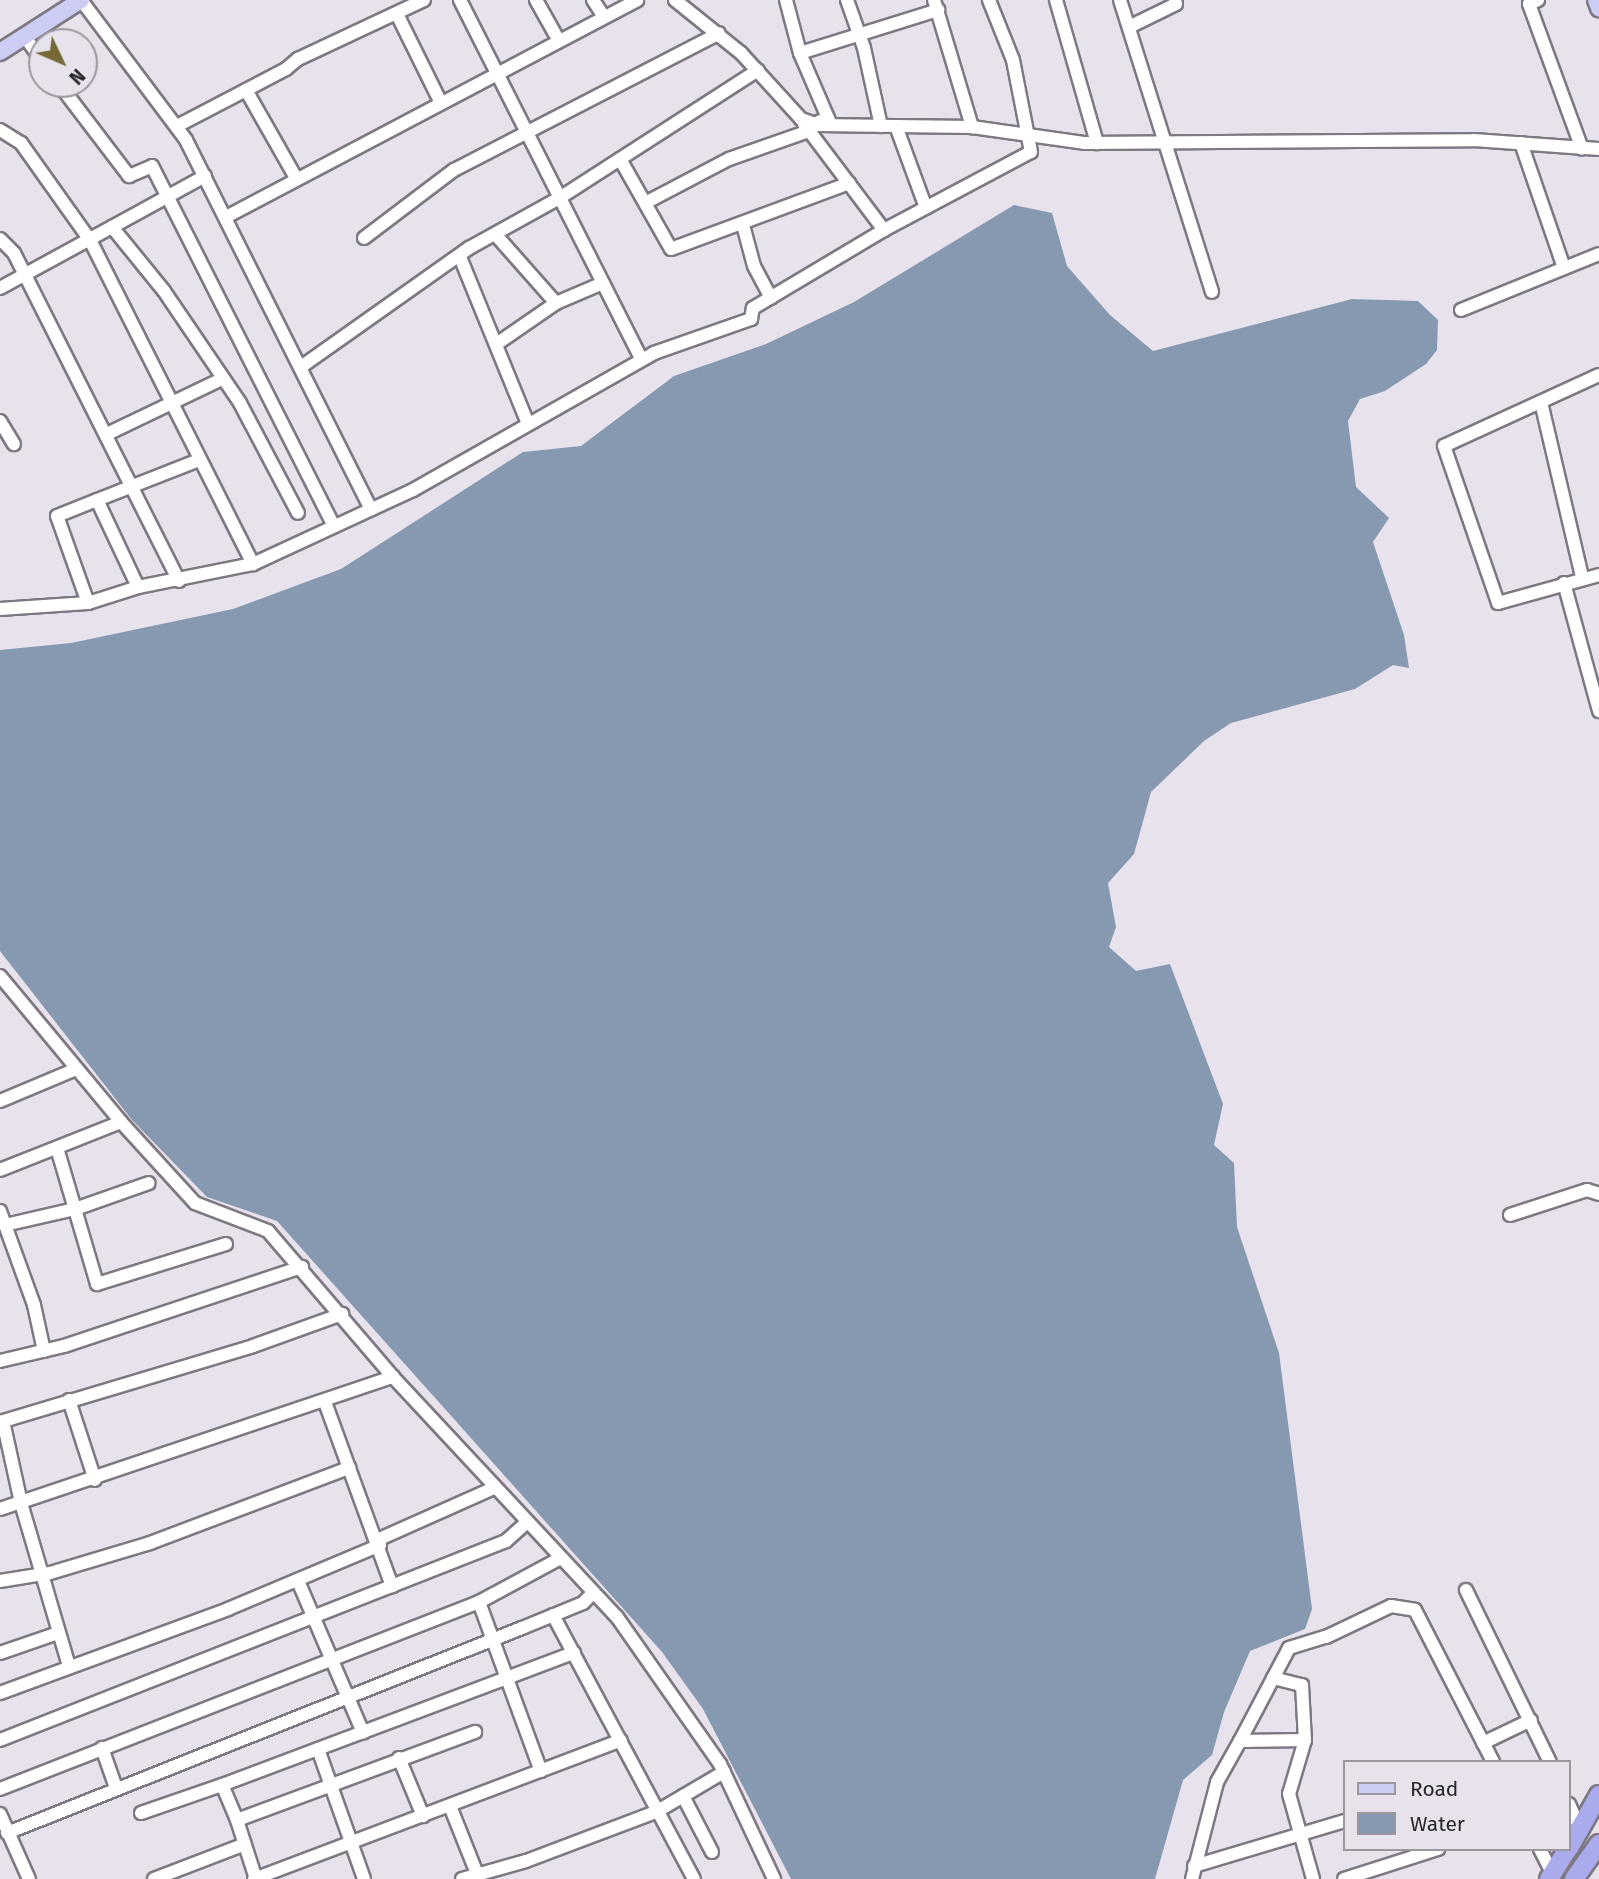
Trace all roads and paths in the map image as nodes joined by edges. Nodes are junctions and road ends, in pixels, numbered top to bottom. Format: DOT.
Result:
graph roads {
  1 [pos="66,0"];
  2 [pos="81,0"];
  3 [pos="424,0"];
  4 [pos="460,0"];
  5 [pos="536,0"];
  6 [pos="593,0"];
  7 [pos="637,0"];
  8 [pos="675,0"];
  9 [pos="699,0"];
  10 [pos="786,0"];
  11 [pos="847,0"];
  12 [pos="989,0"];
  13 [pos="1056,0"];
  14 [pos="1120,0"];
  15 [pos="1175,0"];
  16 [pos="1596,0"];
  17 [pos="1532,1"];
  18 [pos="936,5"];
  19 [pos="1599,8"];
  20 [pos="689,10"];
  21 [pos="397,14"];
  22 [pos="604,17"];
  23 [pos="1129,27"];
  24 [pos="719,33"];
  25 [pos="859,33"];
  26 [pos="25,37"];
  27 [pos="28,41"];
  28 [pos="559,41"];
  29 [pos="0,43"];
  30 [pos="0,51"];
  31 [pos="800,53"];
  32 [pos="758,70"];
  33 [pos="500,72"];
  34 [pos="246,90"];
  35 [pos="70,98"];
  36 [pos="441,103"];
  37 [pos="881,125"];
  38 [pos="177,126"];
  39 [pos="896,126"];
  40 [pos="819,127"];
  41 [pos="972,127"];
  42 [pos="0,130"];
  43 [pos="530,130"];
  44 [pos="1030,137"];
  45 [pos="1097,143"];
  46 [pos="1166,143"];
  47 [pos="1521,143"];
  48 [pos="1582,149"];
  49 [pos="1599,149"];
  50 [pos="620,159"];
  51 [pos="205,176"];
  52 [pos="296,178"];
  53 [pos="849,183"];
  54 [pos="166,196"];
  55 [pos="561,197"];
  56 [pos="647,202"];
  57 [pos="926,208"];
  58 [pos="226,217"];
  59 [pos="743,225"];
  60 [pos="112,227"];
  61 [pos="884,230"];
  62 [pos="495,234"];
  63 [pos="364,238"];
  64 [pos="0,239"];
  65 [pos="90,240"];
  66 [pos="1599,254"];
  67 [pos="460,257"];
  68 [pos="1564,268"];
  69 [pos="24,275"];
  70 [pos="603,283"];
  71 [pos="0,288"];
  72 [pos="1213,292"];
  73 [pos="771,298"];
  74 [pos="556,303"];
  75 [pos="1461,310"];
  76 [pos="498,343"];
  77 [pos="642,360"];
  78 [pos="301,367"];
  79 [pos="1599,376"];
  80 [pos="222,379"];
  81 [pos="169,402"];
  82 [pos="1541,402"];
  83 [pos="0,421"];
  84 [pos="528,424"];
  85 [pos="107,434"];
  86 [pos="14,444"];
  87 [pos="199,460"];
  88 [pos="133,485"];
  89 [pos="97,500"];
  90 [pos="370,509"];
  91 [pos="298,513"];
  92 [pos="334,526"];
  93 [pos="253,564"];
  94 [pos="1599,575"];
  95 [pos="1582,577"];
  96 [pos="179,582"];
  97 [pos="1564,583"];
  98 [pos="138,587"];
  99 [pos="88,603"];
  100 [pos="0,609"];
  101 [pos="1599,711"];
  102 [pos="0,976"];
  103 [pos="76,1069"];
  104 [pos="0,1101"];
  105 [pos="121,1122"];
  106 [pos="57,1148"];
  107 [pos="0,1170"];
  108 [pos="149,1183"];
  109 [pos="1599,1194"];
  110 [pos="75,1209"];
  111 [pos="0,1211"];
  112 [pos="1510,1215"];
  113 [pos="5,1225"];
  114 [pos="226,1244"];
  115 [pos="302,1267"];
  116 [pos="342,1314"];
  117 [pos="44,1351"];
  118 [pos="0,1361"];
  119 [pos="393,1377"];
  120 [pos="69,1400"];
  121 [pos="325,1402"];
  122 [pos="1,1422"];
  123 [pos="349,1468"];
  124 [pos="15,1479"];
  125 [pos="95,1480"];
  126 [pos="0,1483"];
  127 [pos="494,1488"];
  128 [pos="21,1503"];
  129 [pos="0,1509"];
  130 [pos="526,1523"];
  131 [pos="379,1542"];
  132 [pos="559,1559"];
  133 [pos="42,1573"];
  134 [pos="0,1581"];
  135 [pos="298,1581"];
  136 [pos="392,1586"];
  137 [pos="1466,1590"];
  138 [pos="593,1593"];
  139 [pos="479,1602"];
  140 [pos="553,1615"];
  141 [pos="314,1616"];
  142 [pos="58,1633"];
  143 [pos="492,1640"];
  144 [pos="0,1653"];
  145 [pos="574,1653"];
  146 [pos="332,1656"];
  147 [pos="69,1666"];
  148 [pos="1273,1678"];
  149 [pos="509,1680"];
  150 [pos="0,1693"];
  151 [pos="349,1695"];
  152 [pos="1531,1720"];
  153 [pos="475,1732"];
  154 [pos="363,1733"];
  155 [pos="0,1740"];
  156 [pos="621,1740"];
  157 [pos="1305,1740"];
  158 [pos="1240,1741"];
  159 [pos="1483,1743"];
  160 [pos="102,1748"];
  161 [pos="318,1749"];
  162 [pos="399,1758"];
  163 [pos="1492,1760"];
  164 [pos="1549,1760"];
  165 [pos="541,1772"];
  166 [pos="724,1772"];
  167 [pos="222,1785"];
  168 [pos="328,1785"];
  169 [pos="0,1788"];
  170 [pos="116,1788"];
  171 [pos="1599,1795"];
  172 [pos="683,1796"];
  173 [pos="450,1806"];
  174 [pos="1571,1808"];
  175 [pos="656,1812"];
  176 [pos="141,1813"];
  177 [pos="0,1814"];
  178 [pos="423,1816"];
  179 [pos="237,1820"];
  180 [pos="1344,1821"];
  181 [pos="1581,1831"];
  182 [pos="7,1833"];
  183 [pos="1300,1835"];
  184 [pos="245,1844"];
  185 [pos="350,1844"];
  186 [pos="1599,1844"];
  187 [pos="1571,1845"];
  188 [pos="1432,1851"];
  189 [pos="1540,1851"];
  190 [pos="1567,1851"];
  191 [pos="712,1852"];
  192 [pos="1193,1873"];
  193 [pos="478,1877"];
  194 [pos="1551,1877"];
  195 [pos="29,1879"];
  196 [pos="154,1879"];
  197 [pos="256,1879"];
  198 [pos="364,1879"];
  199 [pos="462,1879"];
  200 [pos="694,1879"];
  201 [pos="775,1879"];
  202 [pos="1312,1879"];
  203 [pos="1343,1879"];
  204 [pos="1574,1879"];
  1 -- 29 [label="main road"];
  2 -- 26 [label="main road"];
  2 -- 38 [label="street"];
  3 -- 21 [label="street"];
  4 -- 33 [label="street"];
  5 -- 28 [label="street"];
  6 -- 22 [label="street"];
  7 -- 22 [label="street"];
  8 -- 20 [label="street"];
  9 -- 20 [label="street"];
  10 -- 31 [label="street"];
  11 -- 25 [label="street"];
  12 -- 44 [label="street"];
  13 -- 45 [label="street"];
  14 -- 23 [label="street"];
  15 -- 23 [label="street"];
  16 -- 19 [label="main road"];
  17 -- 48 [label="street"];
  18 -- 25 [label="street"];
  18 -- 41 [label="street"];
  20 -- 24 [label="street"];
  21 -- 34 [label="street"];
  21 -- 36 [label="street"];
  22 -- 28 [label="street"];
  23 -- 46 [label="street"];
  24 -- 32 [label="street"];
  24 -- 43 [label="street"];
  25 -- 31 [label="street"];
  25 -- 37 [label="street"];
  26 -- 27 [label="street"];
  26 -- 30 [label="main road"];
  28 -- 33 [label="street"];
  31 -- 40 [label="street"];
  32 -- 40 [label="street"];
  32 -- 50 [label="street"];
  33 -- 36 [label="street"];
  33 -- 43 [label="street"];
  34 -- 38 [label="street"];
  34 -- 52 [label="street"];
  35 -- 54 [label="street"];
  36 -- 52 [label="street"];
  37 -- 39 [label="street"];
  37 -- 40 [label="street"];
  38 -- 51 [label="street"];
  39 -- 41 [label="street"];
  39 -- 57 [label="street"];
  40 -- 53 [label="street"];
  40 -- 56 [label="street"];
  41 -- 44 [label="street"];
  42 -- 65 [label="street"];
  43 -- 55 [label="street"];
  43 -- 63 [label="street"];
  44 -- 45 [label="street"];
  44 -- 57 [label="street"];
  45 -- 46 [label="street"];
  46 -- 47 [label="street"];
  46 -- 72 [label="street"];
  47 -- 48 [label="street"];
  47 -- 68 [label="street"];
  48 -- 49 [label="street"];
  50 -- 55 [label="street"];
  50 -- 56 [label="street"];
  51 -- 54 [label="street"];
  51 -- 58 [label="street"];
  52 -- 58 [label="street"];
  53 -- 59 [label="street"];
  53 -- 61 [label="street"];
  54 -- 60 [label="street"];
  54 -- 92 [label="street"];
  55 -- 62 [label="street"];
  55 -- 70 [label="street"];
  56 -- 59 [label="street"];
  57 -- 61 [label="street"];
  58 -- 78 [label="street"];
  59 -- 73 [label="street"];
  60 -- 65 [label="street"];
  60 -- 80 [label="street"];
  61 -- 73 [label="street"];
  62 -- 67 [label="street"];
  62 -- 74 [label="street"];
  64 -- 69 [label="street"];
  65 -- 69 [label="street"];
  65 -- 81 [label="street"];
  66 -- 68 [label="street"];
  67 -- 76 [label="street"];
  67 -- 78 [label="street"];
  68 -- 75 [label="street"];
  69 -- 71 [label="street"];
  69 -- 85 [label="street"];
  70 -- 74 [label="street"];
  70 -- 77 [label="street"];
  73 -- 77 [label="street"];
  74 -- 76 [label="street"];
  76 -- 84 [label="street"];
  77 -- 84 [label="street"];
  78 -- 90 [label="street"];
  79 -- 82 [label="street"];
  80 -- 81 [label="street"];
  80 -- 91 [label="street"];
  81 -- 85 [label="street"];
  81 -- 87 [label="street"];
  82 -- 95 [label="street"];
  82 -- 97 [label="street"];
  83 -- 86 [label="street"];
  84 -- 90 [label="street"];
  85 -- 88 [label="street"];
  87 -- 88 [label="street"];
  87 -- 93 [label="street"];
  88 -- 89 [label="street"];
  88 -- 96 [label="street"];
  89 -- 98 [label="street"];
  89 -- 99 [label="street"];
  90 -- 92 [label="street"];
  92 -- 93 [label="street"];
  93 -- 96 [label="street"];
  94 -- 95 [label="street"];
  95 -- 97 [label="street"];
  96 -- 98 [label="street"];
  97 -- 101 [label="street"];
  98 -- 99 [label="street"];
  99 -- 100 [label="street"];
  102 -- 103 [label="street"];
  103 -- 104 [label="street"];
  103 -- 105 [label="street"];
  105 -- 106 [label="street"];
  105 -- 115 [label="street"];
  106 -- 107 [label="street"];
  106 -- 110 [label="street"];
  108 -- 110 [label="street"];
  109 -- 112 [label="street"];
  110 -- 113 [label="street"];
  110 -- 114 [label="street"];
  111 -- 113 [label="street"];
  113 -- 117 [label="street"];
  115 -- 116 [label="street"];
  115 -- 117 [label="street"];
  116 -- 119 [label="street"];
  116 -- 120 [label="street"];
  117 -- 118 [label="street"];
  119 -- 121 [label="street"];
  119 -- 127 [label="street"];
  120 -- 122 [label="street"];
  120 -- 125 [label="street"];
  121 -- 123 [label="street"];
  121 -- 125 [label="street"];
  122 -- 124 [label="street"];
  123 -- 131 [label="street"];
  123 -- 133 [label="street"];
  124 -- 126 [label="street"];
  124 -- 128 [label="street"];
  125 -- 128 [label="street"];
  127 -- 130 [label="street"];
  127 -- 131 [label="street"];
  128 -- 129 [label="street"];
  128 -- 133 [label="street"];
  130 -- 132 [label="street"];
  130 -- 136 [label="street"];
  131 -- 135 [label="street"];
  131 -- 136 [label="street"];
  132 -- 138 [label="street"];
  132 -- 139 [label="street"];
  133 -- 134 [label="street"];
  133 -- 142 [label="street"];
  135 -- 141 [label="street"];
  135 -- 147 [label="street"];
  136 -- 141 [label="street"];
  137 -- 152 [label="street"];
  138 -- 140 [label="street"];
  138 -- 166 [label="street"];
  139 -- 143 [label="street"];
  139 -- 146 [label="street"];
  140 -- 143 [label="street"];
  140 -- 145 [label="street"];
  141 -- 146 [label="street"];
  141 -- 155 [label="street"];
  142 -- 144 [label="street"];
  142 -- 147 [label="street"];
  143 -- 149 [label="street"];
  143 -- 151 [label="street"];
  145 -- 149 [label="street"];
  145 -- 156 [label="street"];
  146 -- 151 [label="street"];
  146 -- 160 [label="street"];
  147 -- 150 [label="street"];
  148 -- 157 [label="street"];
  148 -- 158 [label="street"];
  148 -- 159 [label="street"];
  149 -- 154 [label="street"];
  149 -- 165 [label="street"];
  151 -- 154 [label="street"];
  151 -- 170 [label="street"];
  152 -- 159 [label="street"];
  152 -- 164 [label="street"];
  153 -- 162 [label="street"];
  154 -- 161 [label="street"];
  156 -- 165 [label="street"];
  156 -- 175 [label="street"];
  157 -- 158 [label="street"];
  157 -- 183 [label="street"];
  158 -- 192 [label="street"];
  159 -- 163 [label="street"];
  160 -- 169 [label="street"];
  160 -- 170 [label="street"];
  161 -- 167 [label="street"];
  161 -- 168 [label="street"];
  162 -- 168 [label="street"];
  162 -- 178 [label="street"];
  165 -- 173 [label="street"];
  166 -- 172 [label="street"];
  166 -- 201 [label="street"];
  167 -- 176 [label="street"];
  167 -- 179 [label="street"];
  168 -- 179 [label="street"];
  168 -- 185 [label="street"];
  170 -- 182 [label="street"];
  171 -- 181 [label="highway"];
  172 -- 175 [label="street"];
  172 -- 191 [label="street"];
  173 -- 178 [label="street"];
  173 -- 193 [label="street"];
  174 -- 181 [label="street"];
  175 -- 193 [label="street"];
  175 -- 200 [label="street"];
  177 -- 182 [label="street"];
  178 -- 185 [label="street"];
  179 -- 184 [label="street"];
  180 -- 183 [label="street"];
  181 -- 187 [label="highway"];
  182 -- 195 [label="street"];
  183 -- 192 [label="street"];
  183 -- 202 [label="street"];
  184 -- 196 [label="street"];
  184 -- 197 [label="street"];
  185 -- 197 [label="street"];
  185 -- 198 [label="street"];
  186 -- 204 [label="highway"];
  188 -- 203 [label="street"];
  189 -- 194 [label="street"];
  190 -- 194 [label="highway"];
  193 -- 199 [label="street"];
}
